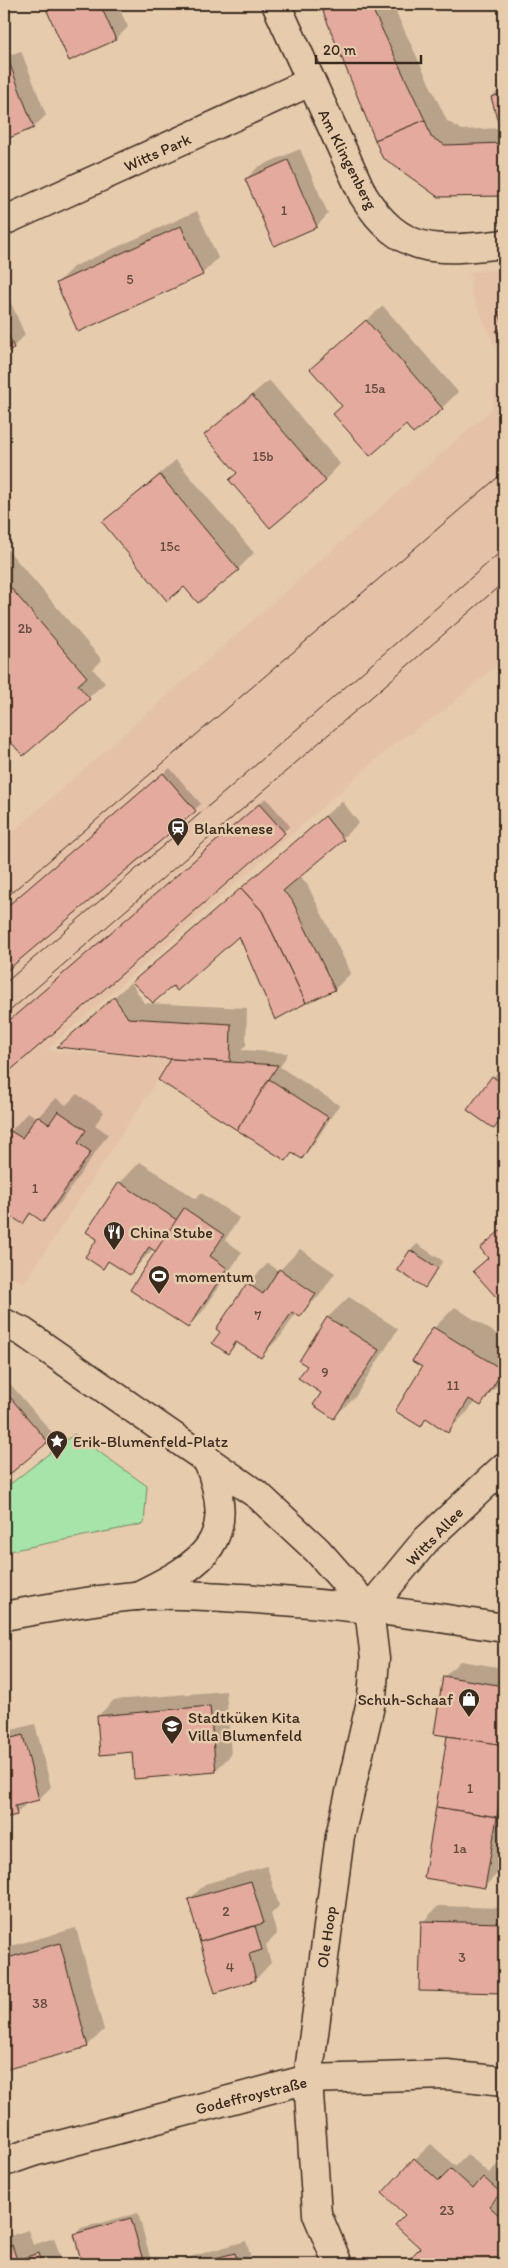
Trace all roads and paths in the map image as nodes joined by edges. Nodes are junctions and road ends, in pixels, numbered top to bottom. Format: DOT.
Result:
graph roads {
  1 [pos="276,4"];
  2 [pos="310,82"];
  3 [pos="4,221"];
  4 [pos="504,244"];
  5 [pos="4,1323"];
  6 [pos="208,1459"];
  7 [pos="504,1467"];
  8 [pos="137,1596"];
  9 [pos="369,1609"];
  10 [pos="4,1616"];
  11 [pos="504,1628"];
  12 [pos="308,2079"];
  13 [pos="504,2081"];
  14 [pos="4,2162"];
  15 [pos="338,2264"];
  1 -- 2 [label="street, Am Klingenberg"];
  2 -- 3 [label="street, Witts Park"];
  2 -- 4 [label="street, Am Klingenberg"];
  5 -- 6 [label="street"];
  6 -- 8 [label="street"];
  6 -- 9 [label="street"];
  7 -- 9 [label="street, Witts Allee"];
  8 -- 9 [label="street"];
  8 -- 10 [label="street"];
  9 -- 11 [label="street"];
  9 -- 12 [label="street, Ole Hoop"];
  12 -- 13 [label="street, Godeffroystraße"];
  12 -- 14 [label="street, Godeffroystraße"];
  12 -- 15 [label="street, Ole Hoop"];
}
